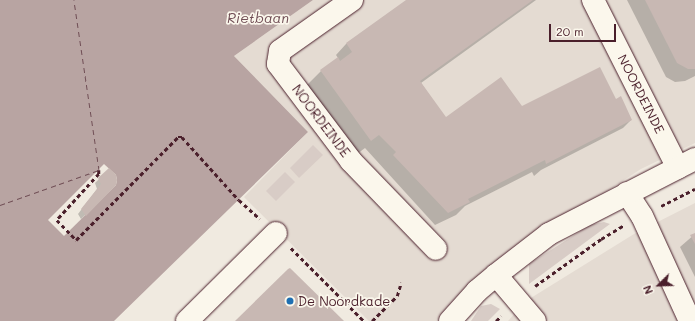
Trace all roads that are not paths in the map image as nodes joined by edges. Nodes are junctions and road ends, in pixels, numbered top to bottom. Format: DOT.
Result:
graph roads {
  1 [pos="352,0"];
  2 [pos="593,0"];
  3 [pos="686,163"];
  4 [pos="627,193"];
  5 [pos="276,233"];
  6 [pos="436,249"];
  7 [pos="496,275"];
  8 [pos="187,321"];
  9 [pos="450,321"];
  10 [pos="535,321"];
  11 [pos="690,321"];
  1 -- 6 [label="main road, NOORDEINDE"];
  2 -- 3 [label="main road, NOORDEINDE"];
  3 -- 4 [label="main road, NOORDEINDE"];
  4 -- 7 [label="main road, NOORDEINDE"];
  4 -- 11 [label="main road"];
  5 -- 8 [label="main road"];
  7 -- 9 [label="main road, NOORDEINDE"];
  7 -- 10 [label="main road"];
}
